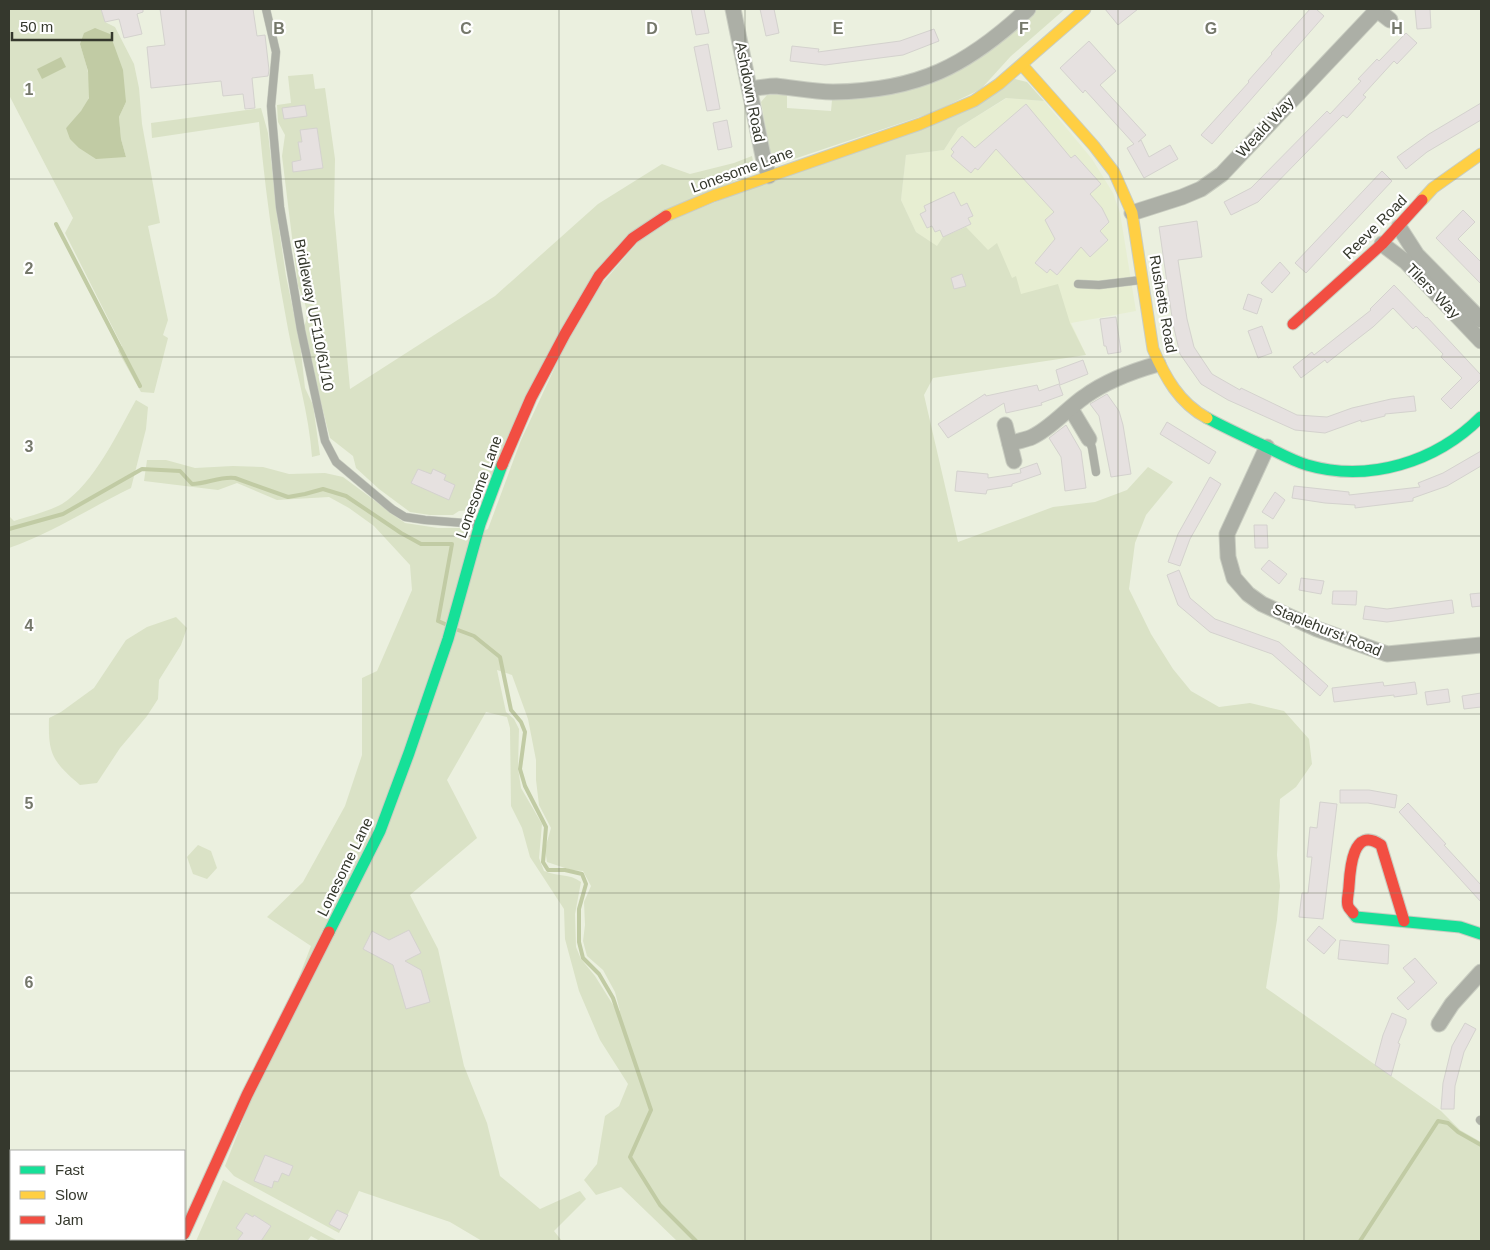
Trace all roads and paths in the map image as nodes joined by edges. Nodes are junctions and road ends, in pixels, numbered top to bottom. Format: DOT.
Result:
graph roads {
  1 [pos="266,9"];
  2 [pos="734,9"];
  3 [pos="1028,9"];
  4 [pos="1085,9"];
  5 [pos="1377,9"];
  6 [pos="1390,20"];
  7 [pos="1022,65"];
  8 [pos="750,89"];
  9 [pos="1481,154"];
  10 [pos="769,176"];
  11 [pos="1132,213"];
  12 [pos="1398,227"];
  13 [pos="1382,244"];
  14 [pos="1143,280"];
  15 [pos="1078,284"];
  16 [pos="1481,320"];
  17 [pos="1293,324"];
  18 [pos="1481,341"];
  19 [pos="1158,364"];
  20 [pos="1071,409"];
  21 [pos="1481,417"];
  22 [pos="1005,425"];
  23 [pos="1089,439"];
  24 [pos="1010,444"];
  25 [pos="1267,447"];
  26 [pos="1014,462"];
  27 [pos="1096,472"];
  28 [pos="480,524"];
  29 [pos="1481,645"];
  30 [pos="1404,920"];
  31 [pos="1481,934"];
  32 [pos="1481,972"];
  33 [pos="1439,1024"];
  34 [pos="185,1232"];
  1 -- 28 [label="lane, Bridleway UF110/61/10"];
  2 -- 8 [label="street, Ashdown Road"];
  3 -- 8 [label="street"];
  4 -- 7 [label="street, Lonesome Lane"];
  5 -- 6 [label="street"];
  5 -- 11 [label="street, Weald Way"];
  7 -- 10 [label="street, Lonesome Lane"];
  7 -- 11 [label="street, Rushetts Road"];
  8 -- 10 [label="street, Ashdown Road"];
  9 -- 12 [label="street, Reeve Road"];
  10 -- 28 [label="street, Lonesome Lane"];
  11 -- 14 [label="street, Rushetts Road"];
  12 -- 13 [label="street, Reeve Road"];
  12 -- 16 [label="street, Tilers Way"];
  13 -- 17 [label="street, Reeve Road"];
  13 -- 18 [label="street, Tilers Way"];
  14 -- 15 [label="lane"];
  14 -- 19 [label="street, Rushetts Road"];
  19 -- 20 [label="street"];
  19 -- 25 [label="street, Rushetts Road"];
  20 -- 23 [label="street"];
  20 -- 24 [label="street"];
  21 -- 25 [label="street, Rushetts Road"];
  22 -- 24 [label="street"];
  23 -- 27 [label="lane"];
  24 -- 26 [label="street"];
  25 -- 29 [label="street, Staplehurst Road"];
  28 -- 34 [label="street, Lonesome Lane"];
  30 -- 30 [label="street"];
  30 -- 31 [label="street"];
  32 -- 33 [label="street"];
}
